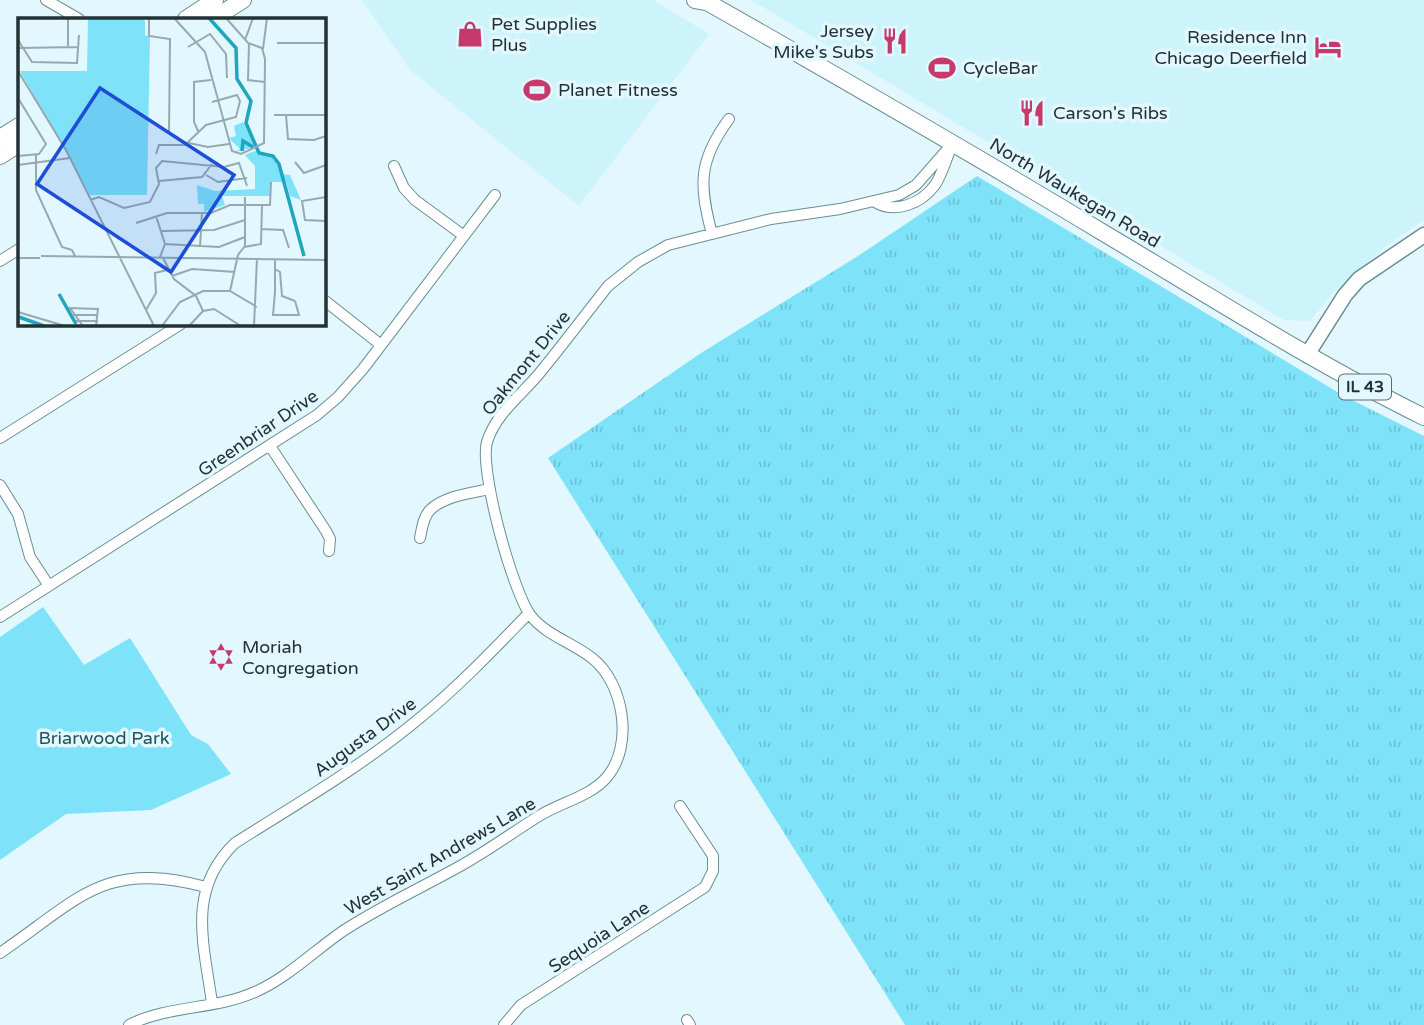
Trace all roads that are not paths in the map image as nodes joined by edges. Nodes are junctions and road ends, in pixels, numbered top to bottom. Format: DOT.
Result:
graph roads {
  1 [pos="47,0"];
  2 [pos="215,0"];
  3 [pos="243,0"];
  4 [pos="702,1"];
  5 [pos="77,18"];
  6 [pos="188,18"];
  7 [pos="215,18"];
  8 [pos="729,119"];
  9 [pos="18,127"];
  10 [pos="0,138"];
  11 [pos="953,143"];
  12 [pos="18,145"];
  13 [pos="0,156"];
  14 [pos="394,166"];
  15 [pos="495,195"];
  16 [pos="712,234"];
  17 [pos="1424,235"];
  18 [pos="464,236"];
  19 [pos="18,250"];
  20 [pos="0,261"];
  21 [pos="326,302"];
  22 [pos="178,326"];
  23 [pos="381,345"];
  24 [pos="1307,355"];
  25 [pos="1424,417"];
  26 [pos="0,438"];
  27 [pos="270,446"];
  28 [pos="0,485"];
  29 [pos="490,489"];
  30 [pos="420,538"];
  31 [pos="329,551"];
  32 [pos="49,586"];
  33 [pos="529,613"];
  34 [pos="0,617"];
  35 [pos="621,744"];
  36 [pos="680,806"];
  37 [pos="206,887"];
  38 [pos="0,953"];
  39 [pos="212,1003"];
  40 [pos="129,1025"];
  41 [pos="504,1025"];
  1 -- 5 [label="street"];
  2 -- 6 [label="main road"];
  3 -- 7 [label="main road"];
  4 -- 11 [label="main road, North Waukegan Road / IL 43"];
  8 -- 16 [label="street"];
  9 -- 10 [label="main road"];
  11 -- 16 [label="street, Oakmont Drive"];
  11 -- 24 [label="main road, North Waukegan Road / IL 43"];
  12 -- 13 [label="main road"];
  14 -- 18 [label="street"];
  15 -- 18 [label="street, Greenbriar Drive"];
  16 -- 29 [label="street, Oakmont Drive"];
  17 -- 24 [label="street"];
  18 -- 23 [label="street, Greenbriar Drive"];
  19 -- 20 [label="street"];
  21 -- 23 [label="street"];
  22 -- 26 [label="street"];
  23 -- 27 [label="street, Greenbriar Drive"];
  24 -- 25 [label="main road, North Waukegan Road / IL 43"];
  27 -- 31 [label="street"];
  27 -- 32 [label="street, Greenbriar Drive"];
  28 -- 32 [label="street"];
  29 -- 30 [label="street"];
  29 -- 33 [label="street, Oakmont Drive"];
  32 -- 34 [label="street, Greenbriar Drive"];
  33 -- 35 [label="street, Oakmont Drive"];
  33 -- 37 [label="street, Augusta Drive"];
  35 -- 39 [label="street, West Saint Andrews Lane"];
  36 -- 41 [label="street, Sequoia Lane"];
  37 -- 38 [label="street"];
  37 -- 39 [label="street"];
  39 -- 40 [label="street, West Saint Andrews Lane"];
}
